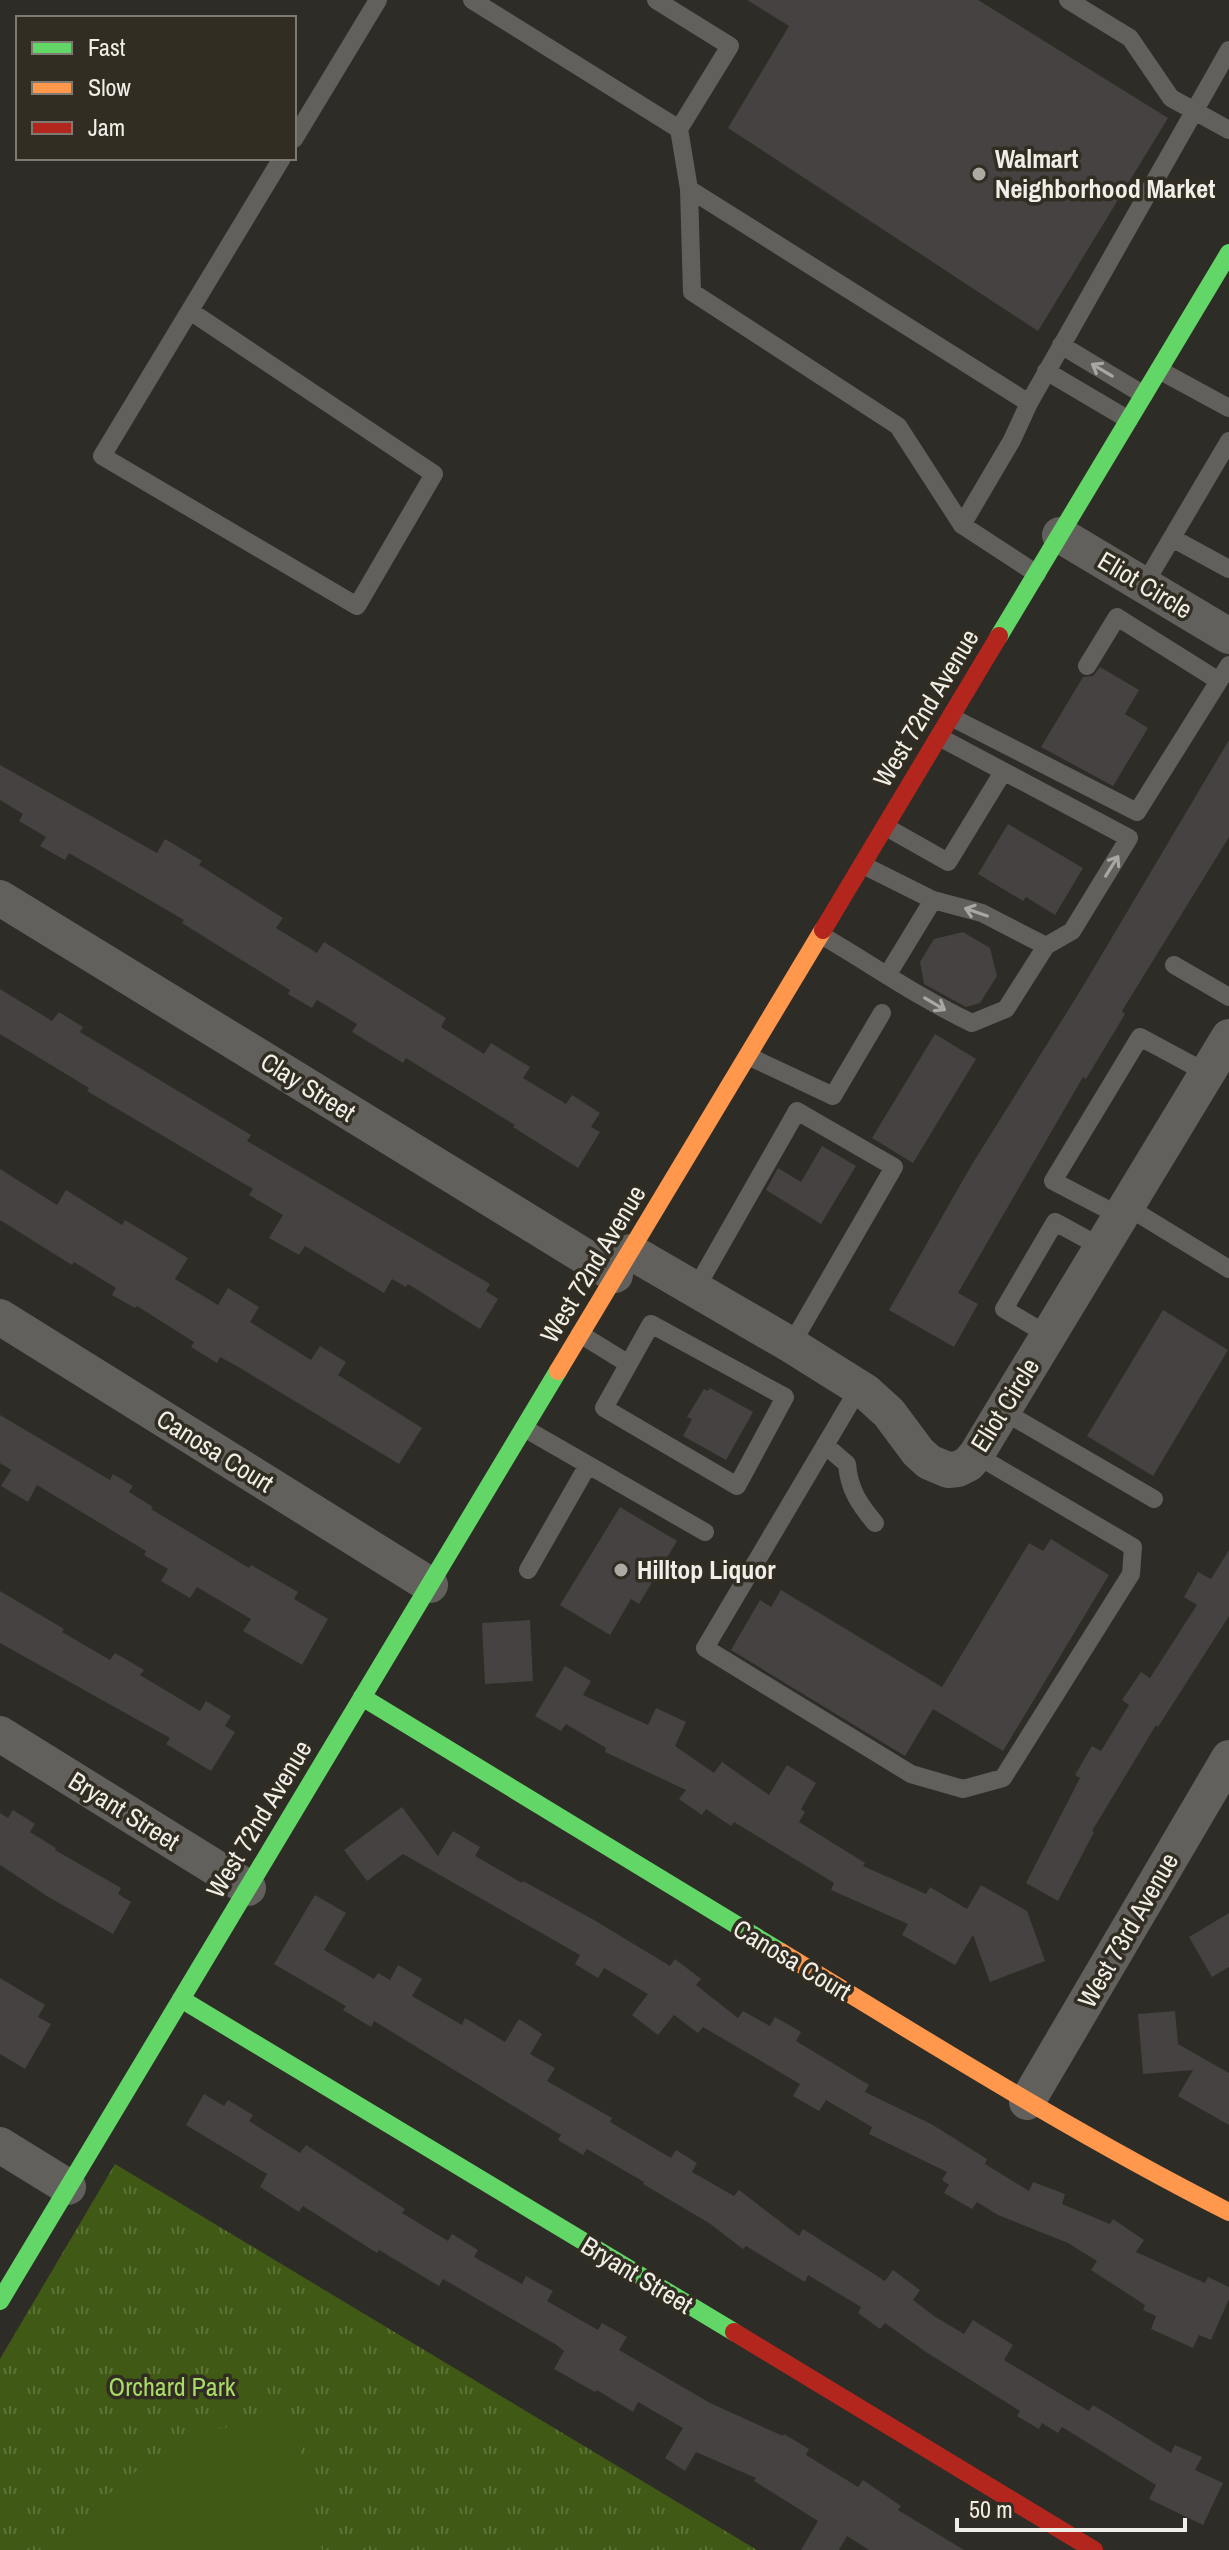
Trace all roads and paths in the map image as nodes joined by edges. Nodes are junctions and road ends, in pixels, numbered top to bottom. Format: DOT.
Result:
graph roads {
  1 [pos="378,0"];
  2 [pos="472,0"];
  3 [pos="656,0"];
  4 [pos="1078,3"];
  5 [pos="1229,50"];
  6 [pos="1194,110"];
  7 [pos="679,129"];
  8 [pos="1229,130"];
  9 [pos="296,136"];
  10 [pos="281,160"];
  11 [pos="689,189"];
  12 [pos="1229,253"];
  13 [pos="1209,286"];
  14 [pos="1229,296"];
  15 [pos="190,311"];
  16 [pos="1061,345"];
  17 [pos="1159,370"];
  18 [pos="1046,371"];
  19 [pos="1144,395"];
  20 [pos="1029,403"];
  21 [pos="1229,408"];
  22 [pos="1129,420"];
  23 [pos="1229,441"];
  24 [pos="962,525"];
  25 [pos="1060,535"];
  26 [pos="1172,538"];
  27 [pos="1229,569"];
  28 [pos="1037,574"];
  29 [pos="1144,585"];
  30 [pos="1229,636"];
  31 [pos="1229,665"];
  32 [pos="1087,666"];
  33 [pos="1219,681"];
  34 [pos="951,717"];
  35 [pos="939,737"];
  36 [pos="1003,772"];
  37 [pos="886,827"];
  38 [pos="863,864"];
  39 [pos="0,898"];
  40 [pos="933,900"];
  41 [pos="821,935"];
  42 [pos="1046,946"];
  43 [pos="1174,965"];
  44 [pos="888,974"];
  45 [pos="1229,997"];
  46 [pos="882,1013"];
  47 [pos="1229,1037"];
  48 [pos="748,1056"];
  49 [pos="1207,1073"];
  50 [pos="1123,1211"];
  51 [pos="1101,1247"];
  52 [pos="623,1264"];
  53 [pos="1229,1269"];
  54 [pos="695,1290"];
  55 [pos="0,1317"];
  56 [pos="580,1334"];
  57 [pos="1048,1335"];
  58 [pos="791,1345"];
  59 [pos="627,1363"];
  60 [pos="859,1388"];
  61 [pos="1003,1411"];
  62 [pos="524,1428"];
  63 [pos="825,1445"];
  64 [pos="976,1455"];
  65 [pos="588,1465"];
  66 [pos="1154,1499"];
  67 [pos="875,1523"];
  68 [pos="705,1532"];
  69 [pos="528,1570"];
  70 [pos="430,1585"];
  71 [pos="362,1697"];
  72 [pos="0,1734"];
  73 [pos="1229,1758"];
  74 [pos="1216,1810"];
  75 [pos="248,1888"];
  76 [pos="181,1999"];
  77 [pos="1027,2102"];
  78 [pos="0,2145"];
  79 [pos="68,2187"];
  80 [pos="1229,2212"];
  81 [pos="0,2301"];
  82 [pos="1094,2550"];
  1 -- 9 [label="lane"];
  2 -- 7 [label="lane"];
  3 -- 7 [label="lane"];
  4 -- 6 [label="lane"];
  5 -- 6 [label="lane"];
  6 -- 8 [label="lane"];
  6 -- 16 [label="lane"];
  7 -- 11 [label="lane"];
  10 -- 15 [label="lane"];
  11 -- 20 [label="lane"];
  11 -- 24 [label="lane"];
  12 -- 13 [label="main road, West 72nd Avenue"];
  13 -- 14 [label="lane"];
  13 -- 17 [label="main road, West 72nd Avenue"];
  15 -- 15 [label="lane"];
  16 -- 18 [label="lane"];
  19 -- 16 [label="lane, one-way"];
  17 -- 19 [label="main road, West 72nd Avenue"];
  17 -- 21 [label="lane"];
  18 -- 20 [label="lane"];
  18 -- 22 [label="lane"];
  19 -- 22 [label="main road, West 72nd Avenue"];
  20 -- 24 [label="lane"];
  22 -- 25 [label="main road, West 72nd Avenue"];
  23 -- 26 [label="lane"];
  24 -- 28 [label="lane"];
  25 -- 28 [label="main road, West 72nd Avenue"];
  25 -- 29 [label="street, Eliot Circle"];
  26 -- 27 [label="lane"];
  26 -- 29 [label="lane"];
  28 -- 34 [label="main road, West 72nd Avenue"];
  29 -- 30 [label="street, Eliot Circle"];
  31 -- 33 [label="lane"];
  32 -- 33 [label="lane"];
  33 -- 34 [label="lane"];
  34 -- 35 [label="main road, West 72nd Avenue"];
  35 -- 36 [label="lane"];
  35 -- 37 [label="main road, West 72nd Avenue"];
  36 -- 37 [label="lane"];
  42 -- 36 [label="lane, one-way"];
  37 -- 38 [label="main road, West 72nd Avenue"];
  38 -- 40 [label="lane"];
  38 -- 41 [label="main road, West 72nd Avenue"];
  39 -- 52 [label="street, Clay Street"];
  42 -- 40 [label="lane, one-way"];
  40 -- 44 [label="lane"];
  41 -- 44 [label="lane"];
  41 -- 48 [label="main road, West 72nd Avenue"];
  44 -- 42 [label="lane, one-way"];
  43 -- 45 [label="lane"];
  46 -- 48 [label="lane"];
  47 -- 49 [label="street, Eliot Circle"];
  48 -- 52 [label="main road, West 72nd Avenue"];
  49 -- 50 [label="street, Eliot Circle"];
  49 -- 50 [label="lane"];
  50 -- 51 [label="street, Eliot Circle"];
  50 -- 53 [label="lane"];
  51 -- 57 [label="street, Eliot Circle"];
  51 -- 57 [label="lane"];
  52 -- 54 [label="street, Eliot Circle"];
  52 -- 56 [label="main road, West 72nd Avenue"];
  54 -- 58 [label="street, Eliot Circle"];
  54 -- 58 [label="lane"];
  55 -- 70 [label="street, Canosa Court"];
  56 -- 59 [label="lane"];
  56 -- 62 [label="main road, West 72nd Avenue"];
  57 -- 61 [label="street, Eliot Circle"];
  58 -- 60 [label="street, Eliot Circle"];
  59 -- 59 [label="lane"];
  60 -- 63 [label="lane"];
  60 -- 64 [label="street, Eliot Circle"];
  61 -- 64 [label="street, Eliot Circle"];
  61 -- 66 [label="lane"];
  62 -- 65 [label="lane"];
  62 -- 70 [label="main road, West 72nd Avenue"];
  63 -- 64 [label="lane"];
  63 -- 67 [label="lane"];
  65 -- 68 [label="lane"];
  65 -- 69 [label="lane"];
  70 -- 71 [label="main road, West 72nd Avenue"];
  71 -- 75 [label="main road, West 72nd Avenue"];
  71 -- 77 [label="main road, Canosa Court"];
  72 -- 75 [label="street, Bryant Street"];
  73 -- 74 [label="street, West 73rd Avenue"];
  74 -- 77 [label="street, West 73rd Avenue"];
  75 -- 76 [label="main road, West 72nd Avenue"];
  76 -- 79 [label="main road, West 72nd Avenue"];
  76 -- 82 [label="main road, Bryant Street"];
  77 -- 80 [label="main road, Canosa Court"];
  78 -- 79 [label="street"];
  79 -- 81 [label="main road, West 72nd Avenue"];
}
